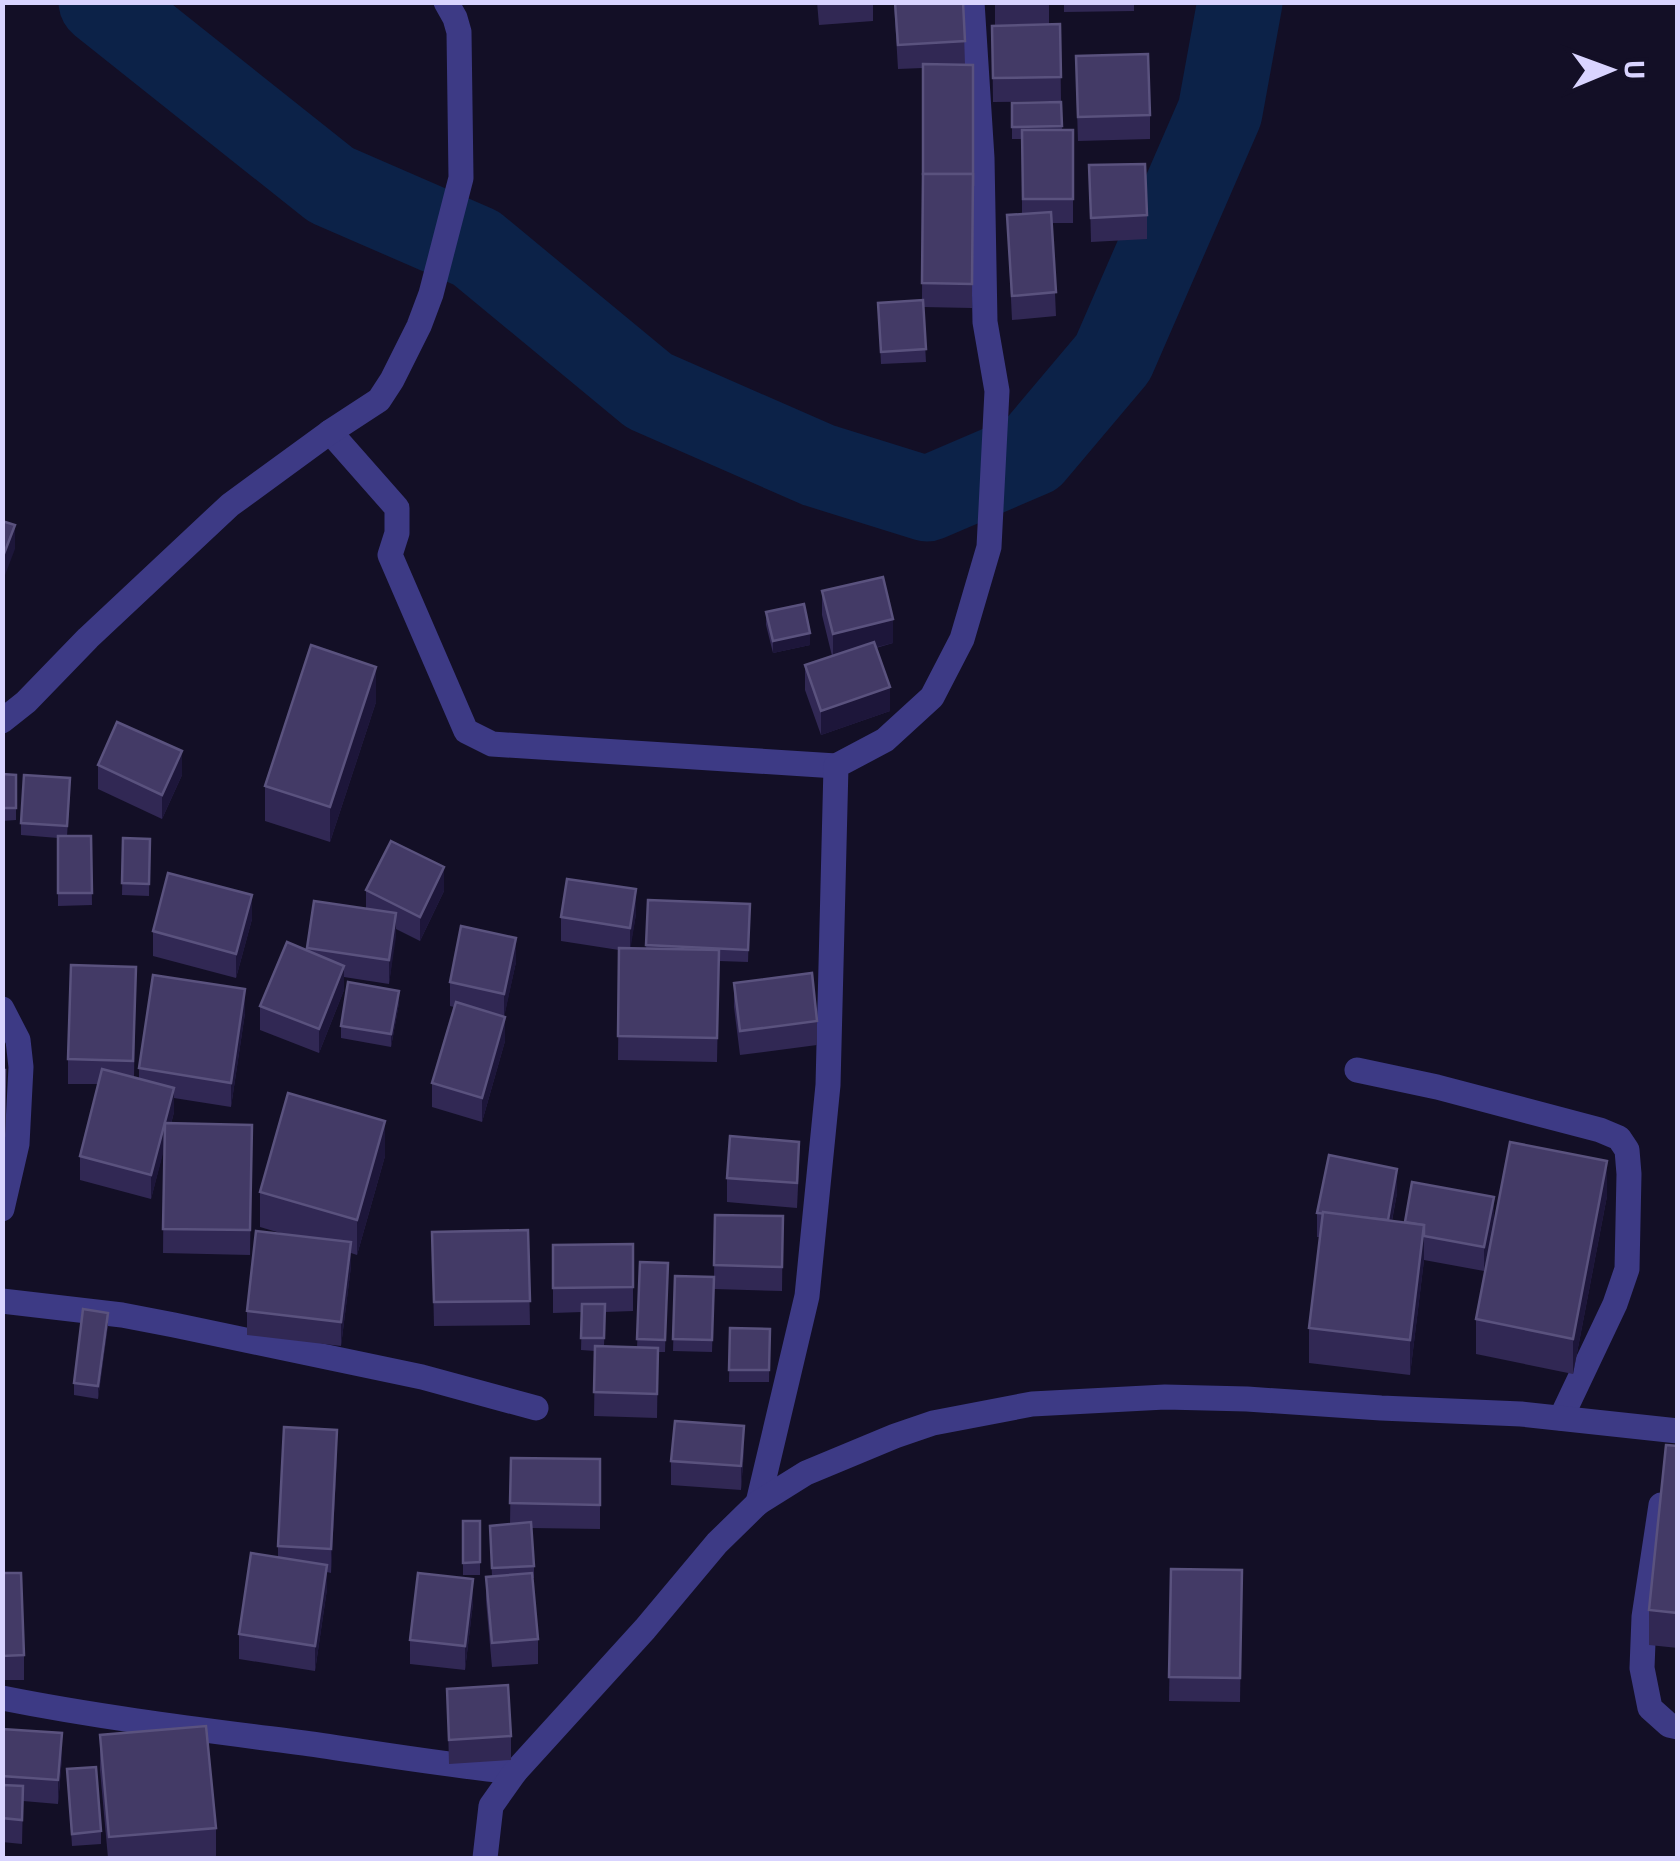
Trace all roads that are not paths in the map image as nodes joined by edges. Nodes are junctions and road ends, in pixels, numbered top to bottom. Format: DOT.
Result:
graph roads {
  1 [pos="446,2"];
  2 [pos="972,2"];
  3 [pos="330,432"];
  4 [pos="2,720"];
  5 [pos="836,766"];
  6 [pos="2,1009"];
  7 [pos="1357,1070"];
  8 [pos="2,1210"];
  9 [pos="2,1300"];
  10 [pos="536,1408"];
  11 [pos="1561,1418"];
  12 [pos="1673,1437"];
  13 [pos="1664,1486"];
  14 [pos="758,1503"];
  15 [pos="2,1698"];
  16 [pos="1678,1727"];
  17 [pos="515,1772"];
  18 [pos="486,1858"];
  1 -- 3 [label="street"];
  2 -- 5 [label="street"];
  3 -- 4 [label="street"];
  3 -- 5 [label="street"];
  5 -- 14 [label="street"];
  6 -- 8 [label="street"];
  7 -- 11 [label="street"];
  9 -- 10 [label="street"];
  11 -- 12 [label="street"];
  11 -- 14 [label="street"];
  13 -- 16 [label="street"];
  14 -- 17 [label="street"];
  15 -- 17 [label="street"];
  17 -- 18 [label="street"];
}
